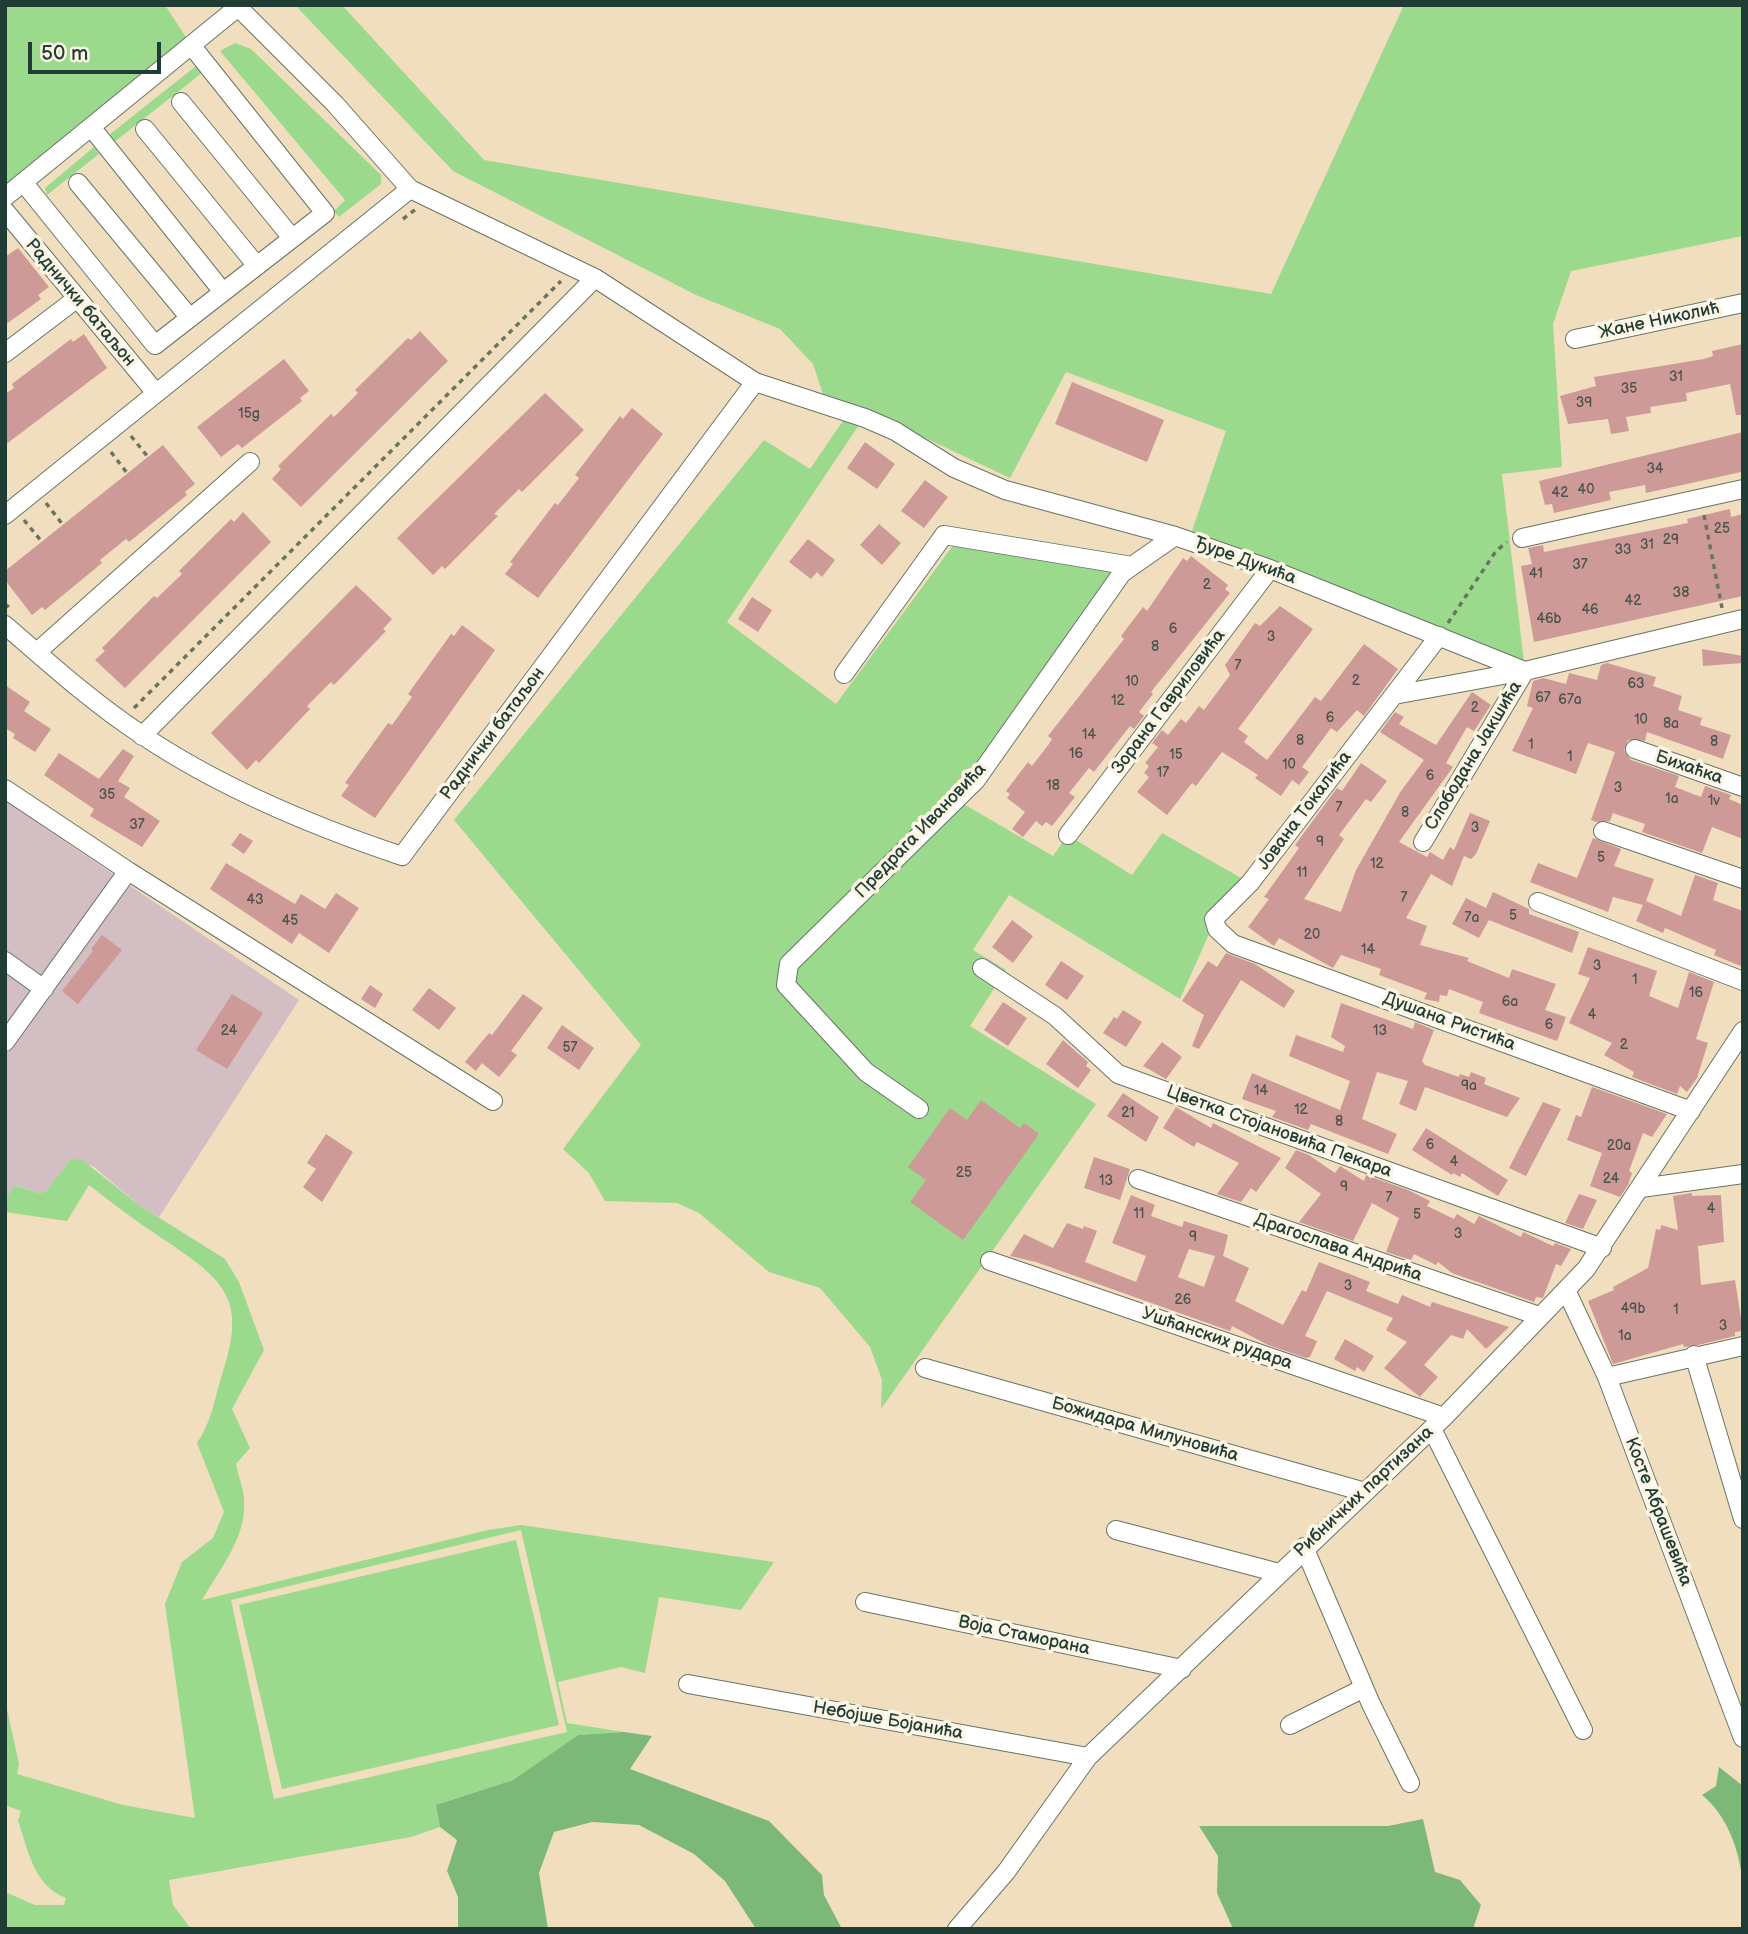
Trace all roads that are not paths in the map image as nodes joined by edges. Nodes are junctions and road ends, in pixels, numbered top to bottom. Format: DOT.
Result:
graph roads {
  1 [pos="237,6"];
  2 [pos="191,46"];
  3 [pos="181,102"];
  4 [pos="91,127"];
  5 [pos="145,128"];
  6 [pos="23,182"];
  7 [pos="78,183"];
  8 [pos="410,189"];
  9 [pos="5,197"];
  10 [pos="5,211"];
  11 [pos="292,238"];
  12 [pos="257,266"];
  13 [pos="595,278"];
  14 [pos="223,292"];
  15 [pos="76,299"];
  16 [pos="1743,303"];
  17 [pos="190,318"];
  18 [pos="1574,339"];
  19 [pos="5,353"];
  20 [pos="755,382"];
  21 [pos="156,393"];
  22 [pos="250,462"];
  23 [pos="1743,489"];
  24 [pos="10,520"];
  25 [pos="1175,536"];
  26 [pos="1522,538"];
  27 [pos="1132,566"];
  28 [pos="1270,569"];
  29 [pos="9,618"];
  30 [pos="1743,619"];
  31 [pos="1439,636"];
  32 [pos="37,652"];
  33 [pos="1525,671"];
  34 [pos="845,674"];
  35 [pos="1394,695"];
  36 [pos="142,736"];
  37 [pos="1635,749"];
  38 [pos="1743,787"];
  39 [pos="5,789"];
  40 [pos="1603,831"];
  41 [pos="1068,835"];
  42 [pos="1423,842"];
  43 [pos="128,872"];
  44 [pos="1743,879"];
  45 [pos="1538,902"];
  46 [pos="1214,923"];
  47 [pos="5,961"];
  48 [pos="982,968"];
  49 [pos="1743,981"];
  50 [pos="44,989"];
  51 [pos="1743,1031"];
  52 [pos="5,1042"];
  53 [pos="493,1101"];
  54 [pos="919,1109"];
  55 [pos="1691,1111"];
  56 [pos="1743,1174"];
  57 [pos="1138,1180"];
  58 [pos="1642,1188"];
  59 [pos="1602,1248"];
  60 [pos="990,1261"];
  61 [pos="1566,1290"];
  62 [pos="1539,1316"];
  63 [pos="1743,1346"];
  64 [pos="1695,1355"];
  65 [pos="925,1368"];
  66 [pos="1607,1377"];
  67 [pos="1438,1423"];
  68 [pos="1365,1492"];
  69 [pos="1743,1520"];
  70 [pos="1116,1530"];
  71 [pos="1304,1547"];
  72 [pos="1279,1573"];
  73 [pos="865,1602"];
  74 [pos="1182,1669"];
  75 [pos="688,1684"];
  76 [pos="1364,1688"];
  77 [pos="1290,1725"];
  78 [pos="1583,1730"];
  79 [pos="1743,1738"];
  80 [pos="1088,1757"];
  81 [pos="1410,1783"];
  82 [pos="957,1929"];
  1 -- 2 [label="street"];
  1 -- 8 [label="street"];
  2 -- 4 [label="street"];
  2 -- 11 [label="street"];
  3 -- 11 [label="street"];
  4 -- 6 [label="street"];
  4 -- 14 [label="street"];
  5 -- 12 [label="street"];
  6 -- 9 [label="street"];
  6 -- 17 [label="street"];
  7 -- 17 [label="street"];
  8 -- 13 [label="street, Ђуре Дукића"];
  8 -- 21 [label="street"];
  10 -- 15 [label="street, Раднички батаљон"];
  11 -- 12 [label="street"];
  12 -- 14 [label="street"];
  13 -- 20 [label="street, Ђуре Дукића"];
  13 -- 36 [label="street"];
  14 -- 17 [label="street"];
  15 -- 19 [label="street"];
  15 -- 21 [label="street, Раднички батаљон"];
  16 -- 18 [label="street, Жане Николић"];
  20 -- 25 [label="street, Ђуре Дукића"];
  20 -- 36 [label="street, Раднички батаљон"];
  21 -- 24 [label="street"];
  22 -- 32 [label="street"];
  23 -- 26 [label="street"];
  25 -- 27 [label="street, Предрага Ивановића"];
  25 -- 28 [label="street, Ђуре Дукића"];
  27 -- 34 [label="street"];
  27 -- 54 [label="street, Предрага Ивановића"];
  28 -- 31 [label="street, Ђуре Дукића"];
  28 -- 41 [label="street, Зорана Гавриловића"];
  29 -- 32 [label="street, Раднички батаљон"];
  30 -- 33 [label="street"];
  31 -- 33 [label="street, Ђуре Дукића"];
  31 -- 35 [label="street, Јована Токалића"];
  32 -- 36 [label="street, Раднички батаљон"];
  33 -- 35 [label="street"];
  33 -- 42 [label="street, Слободана Јакшића"];
  35 -- 46 [label="street, Јована Токалића"];
  37 -- 38 [label="street, Бихаћка"];
  39 -- 43 [label="street"];
  40 -- 44 [label="street"];
  43 -- 50 [label="street"];
  43 -- 53 [label="street"];
  45 -- 49 [label="street"];
  46 -- 55 [label="street, Душана Ристића"];
  47 -- 50 [label="street"];
  48 -- 59 [label="street, Цветка Стојановића Пекара"];
  50 -- 52 [label="street"];
  51 -- 55 [label="street, Рибничких партизана"];
  55 -- 58 [label="street, Рибничких партизана"];
  56 -- 58 [label="street"];
  57 -- 62 [label="street, Драгослава Андрића"];
  58 -- 59 [label="street, Рибничких партизана"];
  59 -- 61 [label="street, Рибничких партизана"];
  60 -- 67 [label="street, Ушћанских рудара"];
  61 -- 62 [label="street, Рибничких партизана"];
  61 -- 66 [label="street, Косте Абрашевића"];
  62 -- 67 [label="street, Рибничких партизана"];
  63 -- 64 [label="street"];
  64 -- 66 [label="street"];
  64 -- 69 [label="street"];
  65 -- 68 [label="street, Божидара Милуновића"];
  66 -- 79 [label="street, Косте Абрашевића"];
  67 -- 68 [label="street, Рибничких партизана"];
  67 -- 78 [label="street"];
  68 -- 71 [label="street, Рибничких партизана"];
  70 -- 72 [label="street"];
  71 -- 72 [label="street, Рибничких партизана"];
  71 -- 76 [label="street"];
  72 -- 74 [label="street, Рибничких партизана"];
  73 -- 74 [label="street, Воја Стаморана"];
  74 -- 80 [label="street, Рибничких партизана"];
  75 -- 80 [label="street, Небојше Бојанића"];
  76 -- 77 [label="street"];
  76 -- 81 [label="street"];
  80 -- 82 [label="street, Рибничких партизана"];
}
